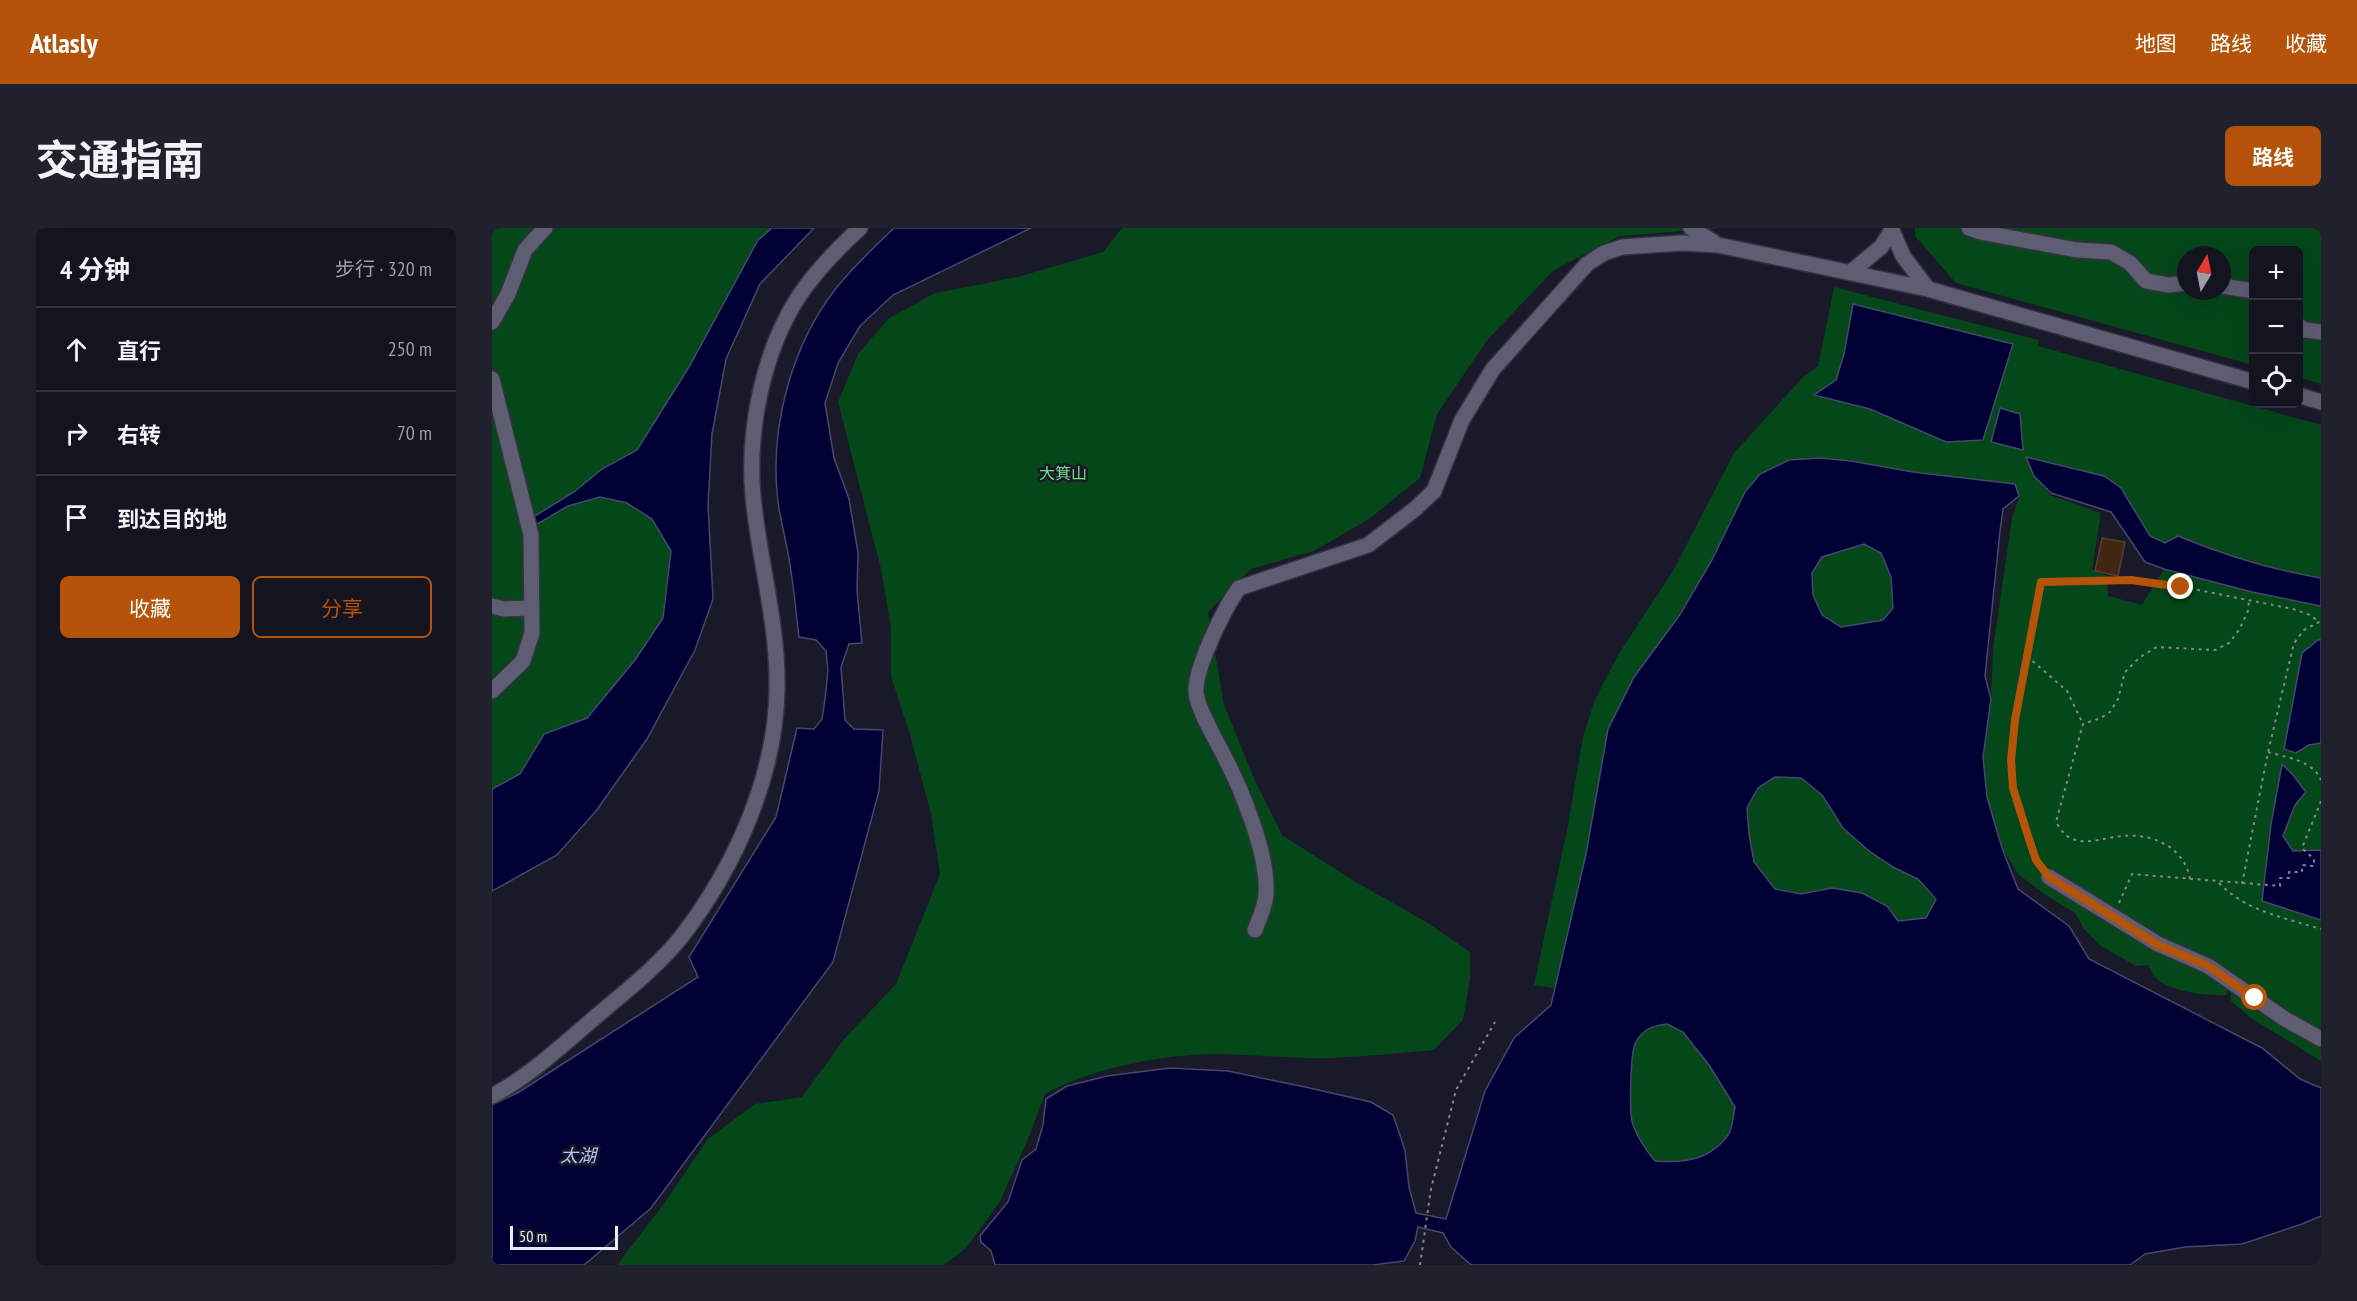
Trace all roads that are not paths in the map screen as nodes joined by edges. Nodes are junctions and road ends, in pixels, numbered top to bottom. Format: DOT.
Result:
graph roads {
  1 [pos="545,228"];
  2 [pos="860,228"];
  3 [pos="1691,228"];
  4 [pos="1969,228"];
  5 [pos="1891,230"];
  6 [pos="1718,245"];
  7 [pos="1852,271"];
  8 [pos="2177,284"];
  9 [pos="2231,287"];
  10 [pos="1928,289"];
  11 [pos="2249,290"];
  12 [pos="492,322"];
  13 [pos="2303,329"];
  14 [pos="2321,332"];
  15 [pos="492,379"];
  16 [pos="2249,381"];
  17 [pos="2303,397"];
  18 [pos="2321,402"];
  19 [pos="492,606"];
  20 [pos="532,608"];
  21 [pos="492,691"];
  22 [pos="2049,877"];
  23 [pos="1255,930"];
  24 [pos="2321,1039"];
  25 [pos="492,1096"];
  1 -- 12 [label="street"];
  2 -- 25 [label="street"];
  3 -- 6 [label="street"];
  4 -- 8 [label="street"];
  5 -- 7 [label="street"];
  5 -- 10 [label="street"];
  6 -- 7 [label="street"];
  6 -- 23 [label="street"];
  7 -- 10 [label="street"];
  9 -- 11 [label="street"];
  10 -- 16 [label="street"];
  13 -- 14 [label="street"];
  15 -- 20 [label="street"];
  17 -- 18 [label="street"];
  19 -- 20 [label="street"];
  20 -- 21 [label="street"];
  22 -- 24 [label="street"];
}
